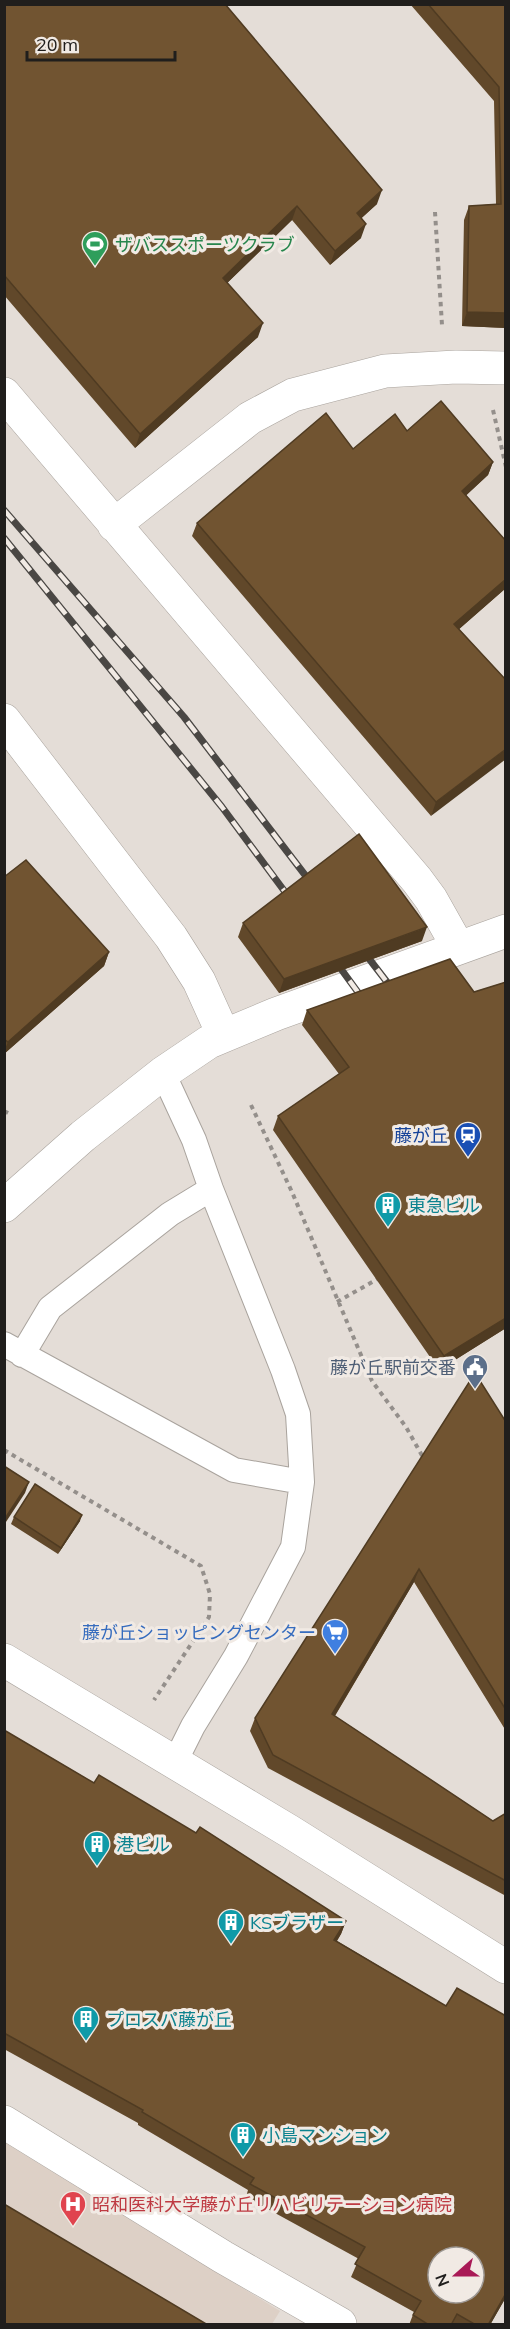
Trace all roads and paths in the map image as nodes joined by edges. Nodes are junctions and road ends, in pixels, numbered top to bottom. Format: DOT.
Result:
graph roads {
  1 [pos="435,212"];
  2 [pos="442,326"];
  3 [pos="506,368"];
  4 [pos="4,394"];
  5 [pos="494,423"];
  6 [pos="506,467"];
  7 [pos="114,525"];
  8 [pos="4,720"];
  9 [pos="506,930"];
  10 [pos="458,947"];
  11 [pos="223,1035"];
  12 [pos="163,1073"];
  13 [pos="251,1105"];
  14 [pos="4,1111"];
  15 [pos="12,1115"];
  16 [pos="211,1189"];
  17 [pos="4,1206"];
  18 [pos="383,1276"];
  19 [pos="338,1302"];
  20 [pos="13,1349"];
  21 [pos="4,1450"];
  22 [pos="429,1467"];
  23 [pos="302,1482"];
  24 [pos="4,1660"];
  25 [pos="152,1704"];
  26 [pos="174,1764"];
  27 [pos="506,1967"];
  28 [pos="4,2122"];
  29 [pos="340,2325"];
  1 -- 2 [label="path"];
  3 -- 7 [label="street"];
  4 -- 7 [label="street"];
  5 -- 6 [label="path"];
  7 -- 10 [label="street"];
  8 -- 11 [label="street"];
  9 -- 10 [label="street"];
  10 -- 11 [label="street"];
  11 -- 12 [label="street"];
  12 -- 16 [label="lane"];
  12 -- 17 [label="street"];
  13 -- 19 [label="path"];
  14 -- 15 [label="path"];
  16 -- 20 [label="lane"];
  16 -- 23 [label="lane"];
  18 -- 19 [label="path"];
  19 -- 22 [label="path"];
  20 -- 23 [label="lane"];
  21 -- 25 [label="path"];
  23 -- 26 [label="lane"];
  24 -- 26 [label="street"];
  26 -- 27 [label="street"];
  28 -- 29 [label="street"];
}
